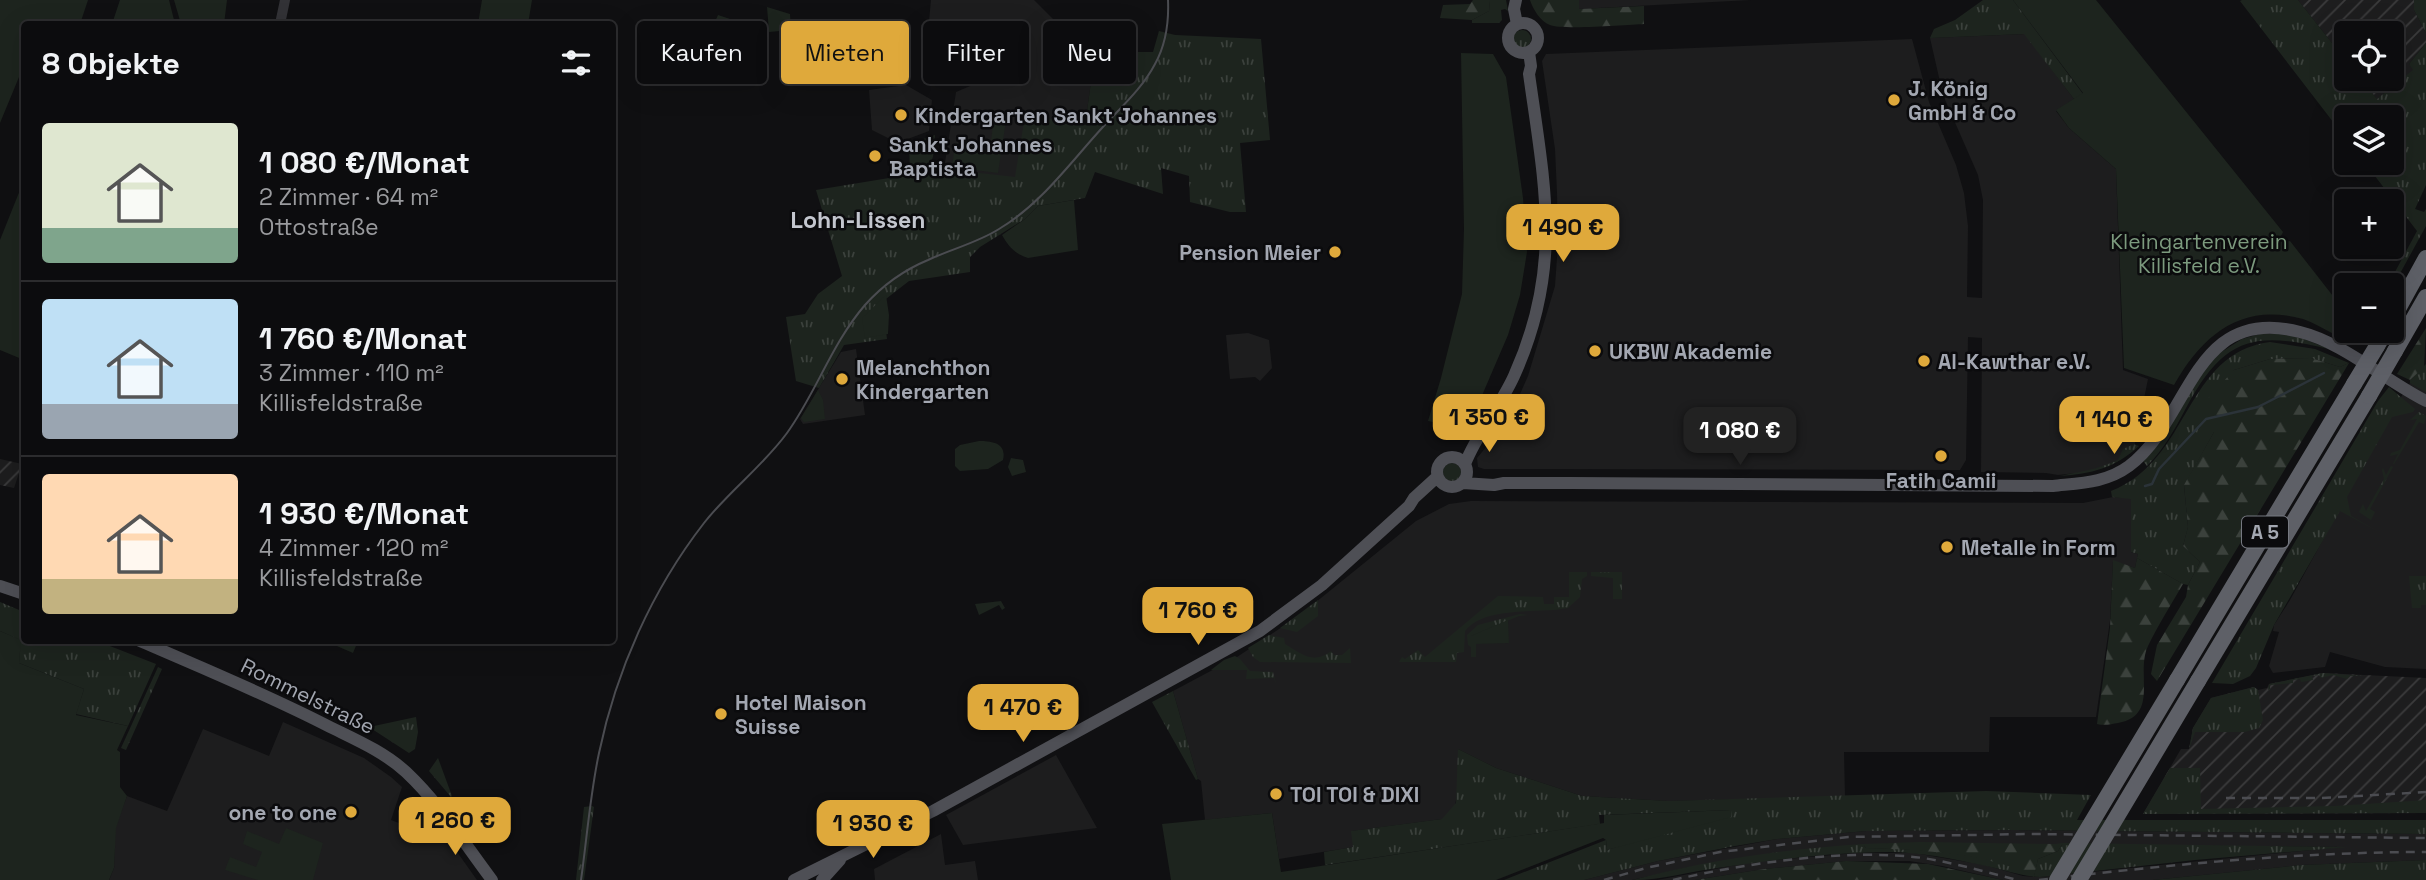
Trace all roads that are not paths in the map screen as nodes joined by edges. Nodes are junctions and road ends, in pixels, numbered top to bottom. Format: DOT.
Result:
graph roads {
  1 [pos="285,0"];
  2 [pos="1516,1"];
  3 [pos="281,21"];
  4 [pos="1521,24"];
  5 [pos="1525,53"];
  6 [pos="2426,258"];
  7 [pos="2426,297"];
  8 [pos="2404,298"];
  9 [pos="2379,343"];
  10 [pos="2426,401"];
  11 [pos="1462,469"];
  12 [pos="1440,481"];
  13 [pos="0,586"];
  14 [pos="21,592"];
  15 [pos="147,644"];
  16 [pos="845,855"];
  17 [pos="833,874"];
  18 [pos="492,880"];
  19 [pos="793,880"];
  20 [pos="822,880"];
  21 [pos="2057,880"];
  22 [pos="2079,880"];
  1 -- 3 [label="street"];
  2 -- 4 [label="main road"];
  4 -- 5 [label="main road"];
  4 -- 5 [label="main road"];
  5 -- 11 [label="main road"];
  6 -- 8 [label="highway"];
  7 -- 22 [label="highway, A 5, bridge"];
  9 -- 21 [label="highway, A 5, bridge"];
  10 -- 11 [label="main road"];
  11 -- 12 [label="main road"];
  11 -- 12 [label="main road"];
  12 -- 16 [label="main road"];
  13 -- 14 [label="main road"];
  15 -- 18 [label="main road, Rommelstraße"];
  16 -- 17 [label="main road"];
  16 -- 19 [label="main road"];
  17 -- 20 [label="main road"];
}
